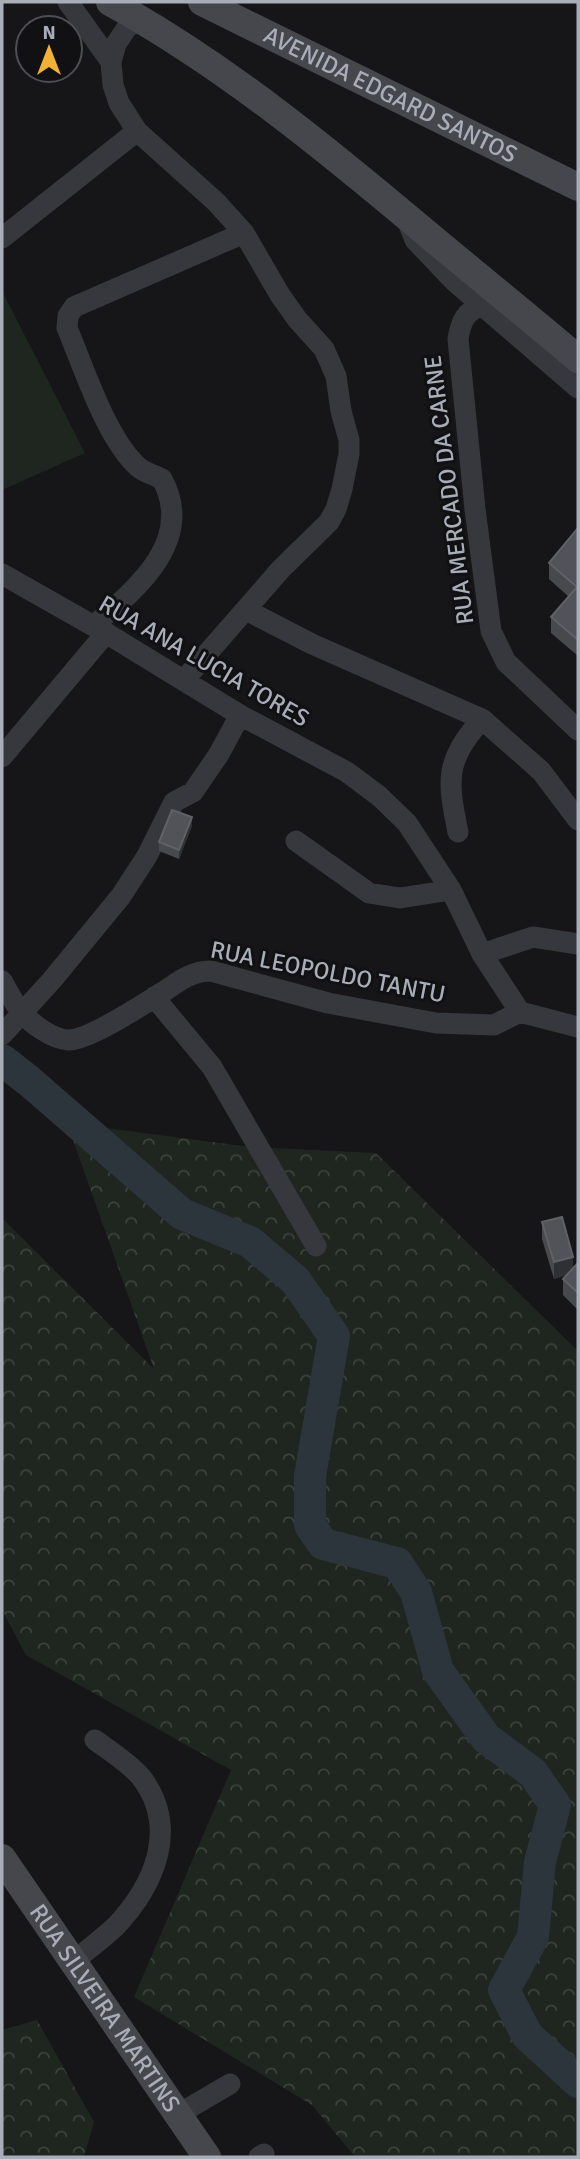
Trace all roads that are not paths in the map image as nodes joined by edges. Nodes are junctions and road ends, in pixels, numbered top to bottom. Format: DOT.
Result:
graph roads {
  1 [pos="68,2"];
  2 [pos="110,2"];
  3 [pos="202,2"];
  4 [pos="145,21"];
  5 [pos="111,62"];
  6 [pos="137,131"];
  7 [pos="578,187"];
  8 [pos="405,215"];
  9 [pos="244,233"];
  10 [pos="2,238"];
  11 [pos="482,305"];
  12 [pos="578,359"];
  13 [pos="578,388"];
  14 [pos="2,574"];
  15 [pos="246,610"];
  16 [pos="100,629"];
  17 [pos="184,680"];
  18 [pos="240,715"];
  19 [pos="482,719"];
  20 [pos="578,730"];
  21 [pos="2,757"];
  22 [pos="578,820"];
  23 [pos="458,832"];
  24 [pos="296,841"];
  25 [pos="451,890"];
  26 [pos="578,944"];
  27 [pos="482,954"];
  28 [pos="2,981"];
  29 [pos="154,997"];
  30 [pos="520,1012"];
  31 [pos="23,1013"];
  32 [pos="578,1027"];
  33 [pos="2,1035"];
  34 [pos="316,1246"];
  35 [pos="95,1740"];
  36 [pos="2,1858"];
  37 [pos="74,1961"];
  38 [pos="230,2084"];
  39 [pos="177,2115"];
  40 [pos="208,2157"];
  1 -- 5 [label="street"];
  2 -- 4 [label="main road"];
  3 -- 7 [label="main road, AVENIDA EDGARD SANTOS"];
  4 -- 5 [label="street"];
  4 -- 8 [label="main road"];
  5 -- 6 [label="street"];
  6 -- 9 [label="street"];
  6 -- 10 [label="street"];
  8 -- 11 [label="street"];
  8 -- 12 [label="main road"];
  9 -- 15 [label="street"];
  9 -- 16 [label="street"];
  11 -- 13 [label="street"];
  11 -- 20 [label="street, RUA MERCADO DA CARNE"];
  14 -- 16 [label="street, RUA ANA LUCIA TORES"];
  15 -- 17 [label="street"];
  15 -- 19 [label="street"];
  16 -- 17 [label="street, RUA ANA LUCIA TORES"];
  16 -- 21 [label="street"];
  17 -- 18 [label="street, RUA ANA LUCIA TORES"];
  18 -- 25 [label="street, RUA ANA LUCIA TORES"];
  18 -- 31 [label="street"];
  19 -- 22 [label="street"];
  19 -- 23 [label="street"];
  24 -- 25 [label="street"];
  25 -- 27 [label="street, RUA ANA LUCIA TORES"];
  26 -- 27 [label="street"];
  27 -- 30 [label="street, RUA ANA LUCIA TORES"];
  28 -- 31 [label="street, RUA LEOPOLDO TANTU"];
  29 -- 30 [label="street, RUA LEOPOLDO TANTU"];
  29 -- 31 [label="street, RUA LEOPOLDO TANTU"];
  29 -- 34 [label="street"];
  30 -- 32 [label="street"];
  31 -- 33 [label="street"];
  35 -- 37 [label="street"];
  36 -- 37 [label="main road, RUA SILVEIRA MARTINS"];
  37 -- 39 [label="main road, RUA SILVEIRA MARTINS"];
  38 -- 39 [label="street"];
  39 -- 40 [label="main road, RUA SILVEIRA MARTINS"];
}
